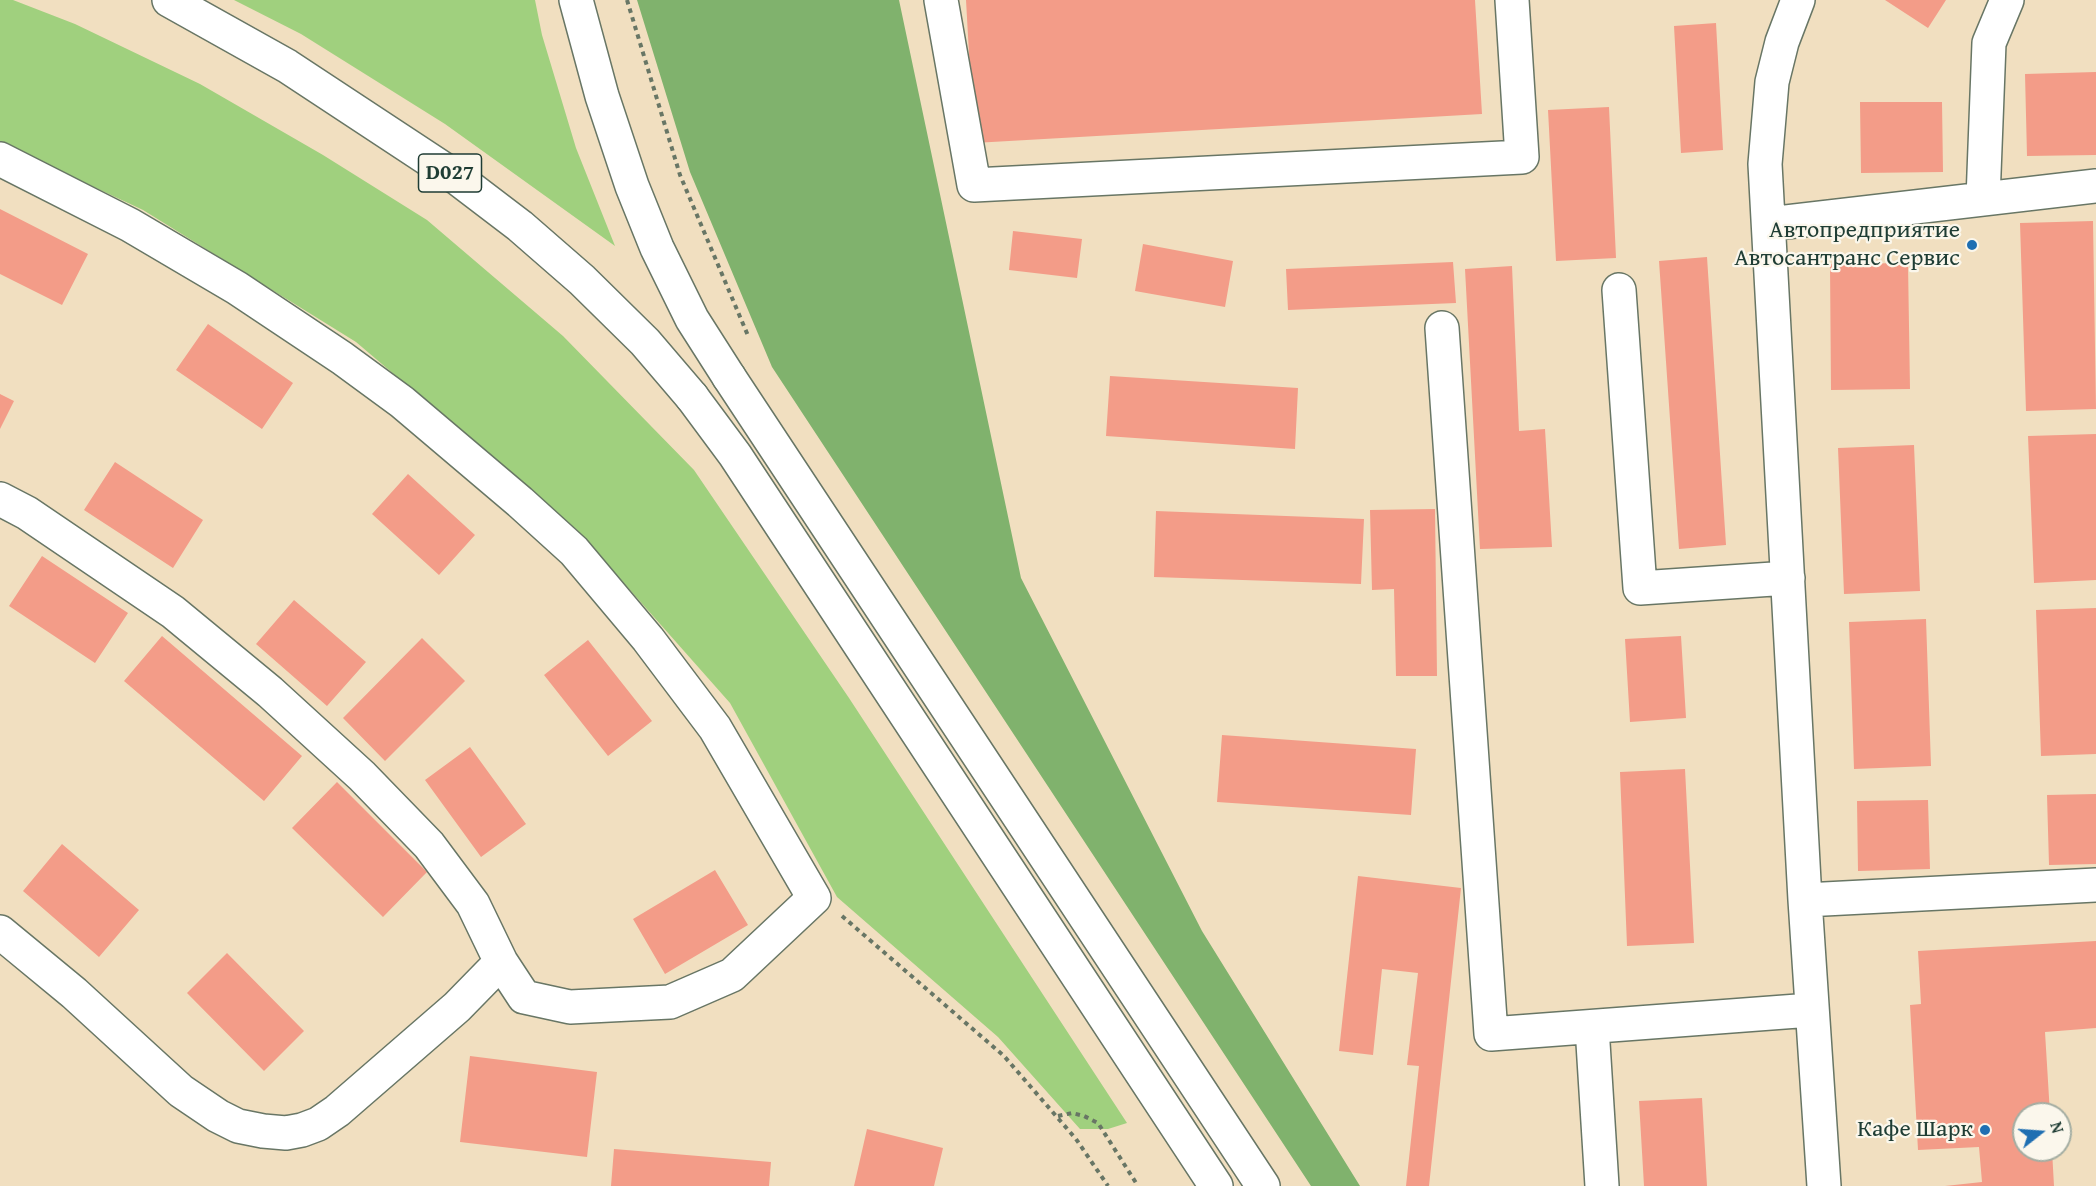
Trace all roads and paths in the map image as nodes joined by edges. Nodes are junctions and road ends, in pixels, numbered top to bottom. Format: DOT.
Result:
graph roads {
  1 [pos="169,0"];
  2 [pos="576,0"];
  3 [pos="627,0"];
  4 [pos="941,0"];
  5 [pos="1512,0"];
  6 [pos="2007,0"];
  7 [pos="1794,1"];
  8 [pos="0,159"];
  9 [pos="2096,186"];
  10 [pos="1983,199"];
  11 [pos="1769,224"];
  12 [pos="1619,290"];
  13 [pos="1442,328"];
  14 [pos="753,349"];
  15 [pos="0,499"];
  16 [pos="1788,578"];
  17 [pos="2096,885"];
  18 [pos="814,898"];
  19 [pos="1805,900"];
  20 [pos="0,932"];
  21 [pos="501,962"];
  22 [pos="1811,1010"];
  23 [pos="1592,1027"];
  24 [pos="1057,1116"];
  25 [pos="1108,1186"];
  26 [pos="1138,1186"];
  27 [pos="1216,1186"];
  28 [pos="1263,1186"];
  29 [pos="1602,1186"];
  30 [pos="1824,1186"];
  1 -- 27 [label="main road, D027"];
  2 -- 28 [label="main road"];
  3 -- 14 [label="path"];
  4 -- 5 [label="main road"];
  6 -- 10 [label="main road"];
  7 -- 11 [label="main road"];
  8 -- 18 [label="main road"];
  9 -- 10 [label="main road"];
  10 -- 11 [label="main road"];
  11 -- 16 [label="main road"];
  12 -- 16 [label="main road"];
  13 -- 23 [label="main road"];
  15 -- 21 [label="main road"];
  16 -- 19 [label="main road"];
  17 -- 19 [label="main road"];
  18 -- 21 [label="main road"];
  18 -- 24 [label="path"];
  19 -- 22 [label="main road"];
  20 -- 21 [label="main road"];
  22 -- 23 [label="main road"];
  22 -- 30 [label="main road"];
  23 -- 29 [label="main road"];
  24 -- 25 [label="path"];
  24 -- 26 [label="path"];
}
